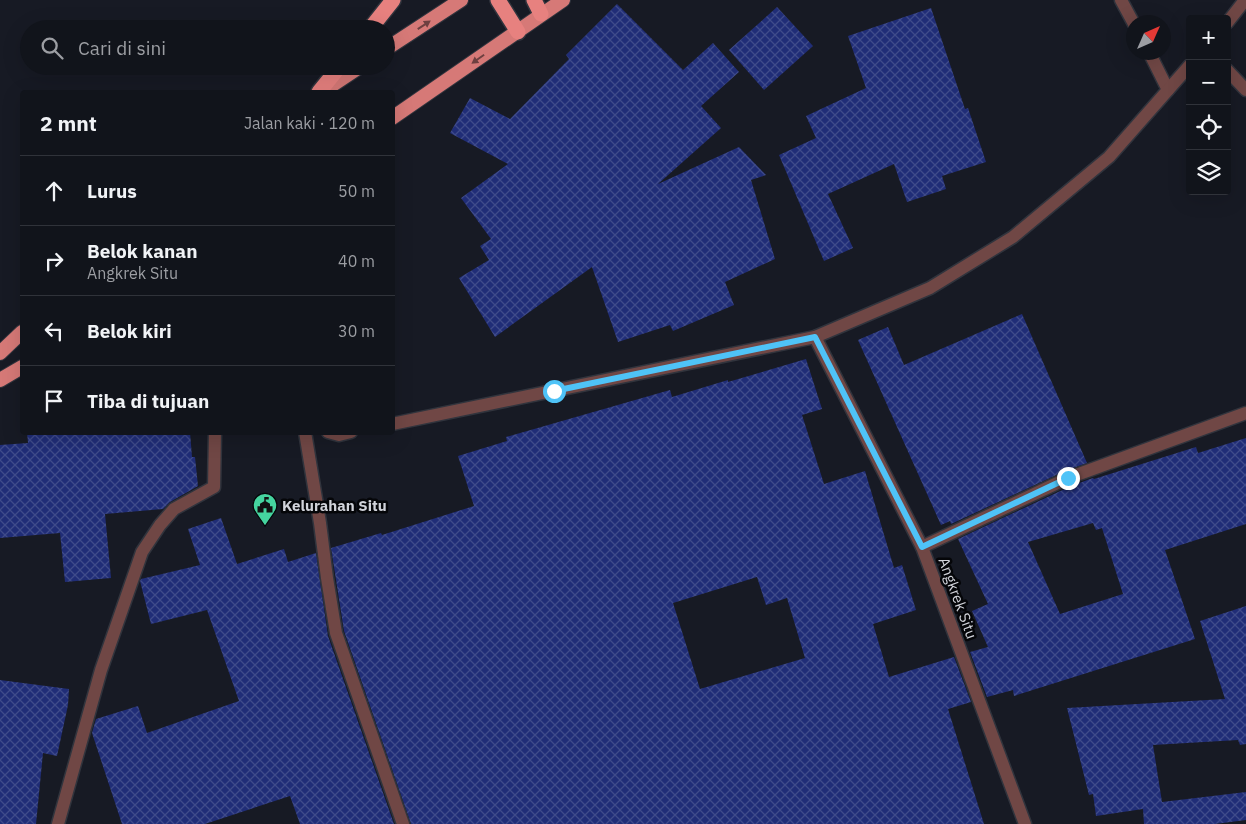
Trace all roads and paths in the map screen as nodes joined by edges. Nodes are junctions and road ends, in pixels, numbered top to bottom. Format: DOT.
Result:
graph roads {
  1 [pos="394,0"];
  2 [pos="461,0"];
  3 [pos="498,0"];
  4 [pos="534,0"];
  5 [pos="563,0"];
  6 [pos="1121,0"];
  7 [pos="1245,0"];
  8 [pos="541,14"];
  9 [pos="1129,15"];
  10 [pos="1231,17"];
  11 [pos="377,20"];
  12 [pos="518,32"];
  13 [pos="395,44"];
  14 [pos="1152,60"];
  15 [pos="1186,70"];
  16 [pos="1231,74"];
  17 [pos="333,75"];
  18 [pos="347,75"];
  19 [pos="322,90"];
  20 [pos="323,90"];
  21 [pos="1168,90"];
  22 [pos="1246,90"];
  23 [pos="395,116"];
  24 [pos="20,334"];
  25 [pos="815,337"];
  26 [pos="0,353"];
  27 [pos="20,368"];
  28 [pos="0,380"];
  29 [pos="1246,413"];
  30 [pos="395,423"];
  31 [pos="215,435"];
  32 [pos="305,435"];
  33 [pos="922,547"];
  34 [pos="58,824"];
  35 [pos="403,824"];
  36 [pos="1025,824"];
  1 -- 11 [label="highway"];
  13 -- 2 [label="highway, one-way"];
  3 -- 12 [label="highway"];
  4 -- 8 [label="highway"];
  5 -- 8 [label="highway"];
  6 -- 9 [label="street"];
  7 -- 10 [label="street"];
  8 -- 12 [label="highway"];
  12 -- 23 [label="highway, one-way"];
  14 -- 21 [label="street"];
  15 -- 21 [label="street"];
  16 -- 22 [label="street"];
  17 -- 19 [label="highway"];
  18 -- 20 [label="highway"];
  21 -- 25 [label="street"];
  24 -- 26 [label="highway"];
  25 -- 30 [label="street"];
  25 -- 33 [label="street, Angkrek Situ"];
  27 -- 28 [label="highway"];
  29 -- 33 [label="street"];
  31 -- 34 [label="street"];
  32 -- 35 [label="street"];
  33 -- 36 [label="street, Angkrek Situ"];
}
